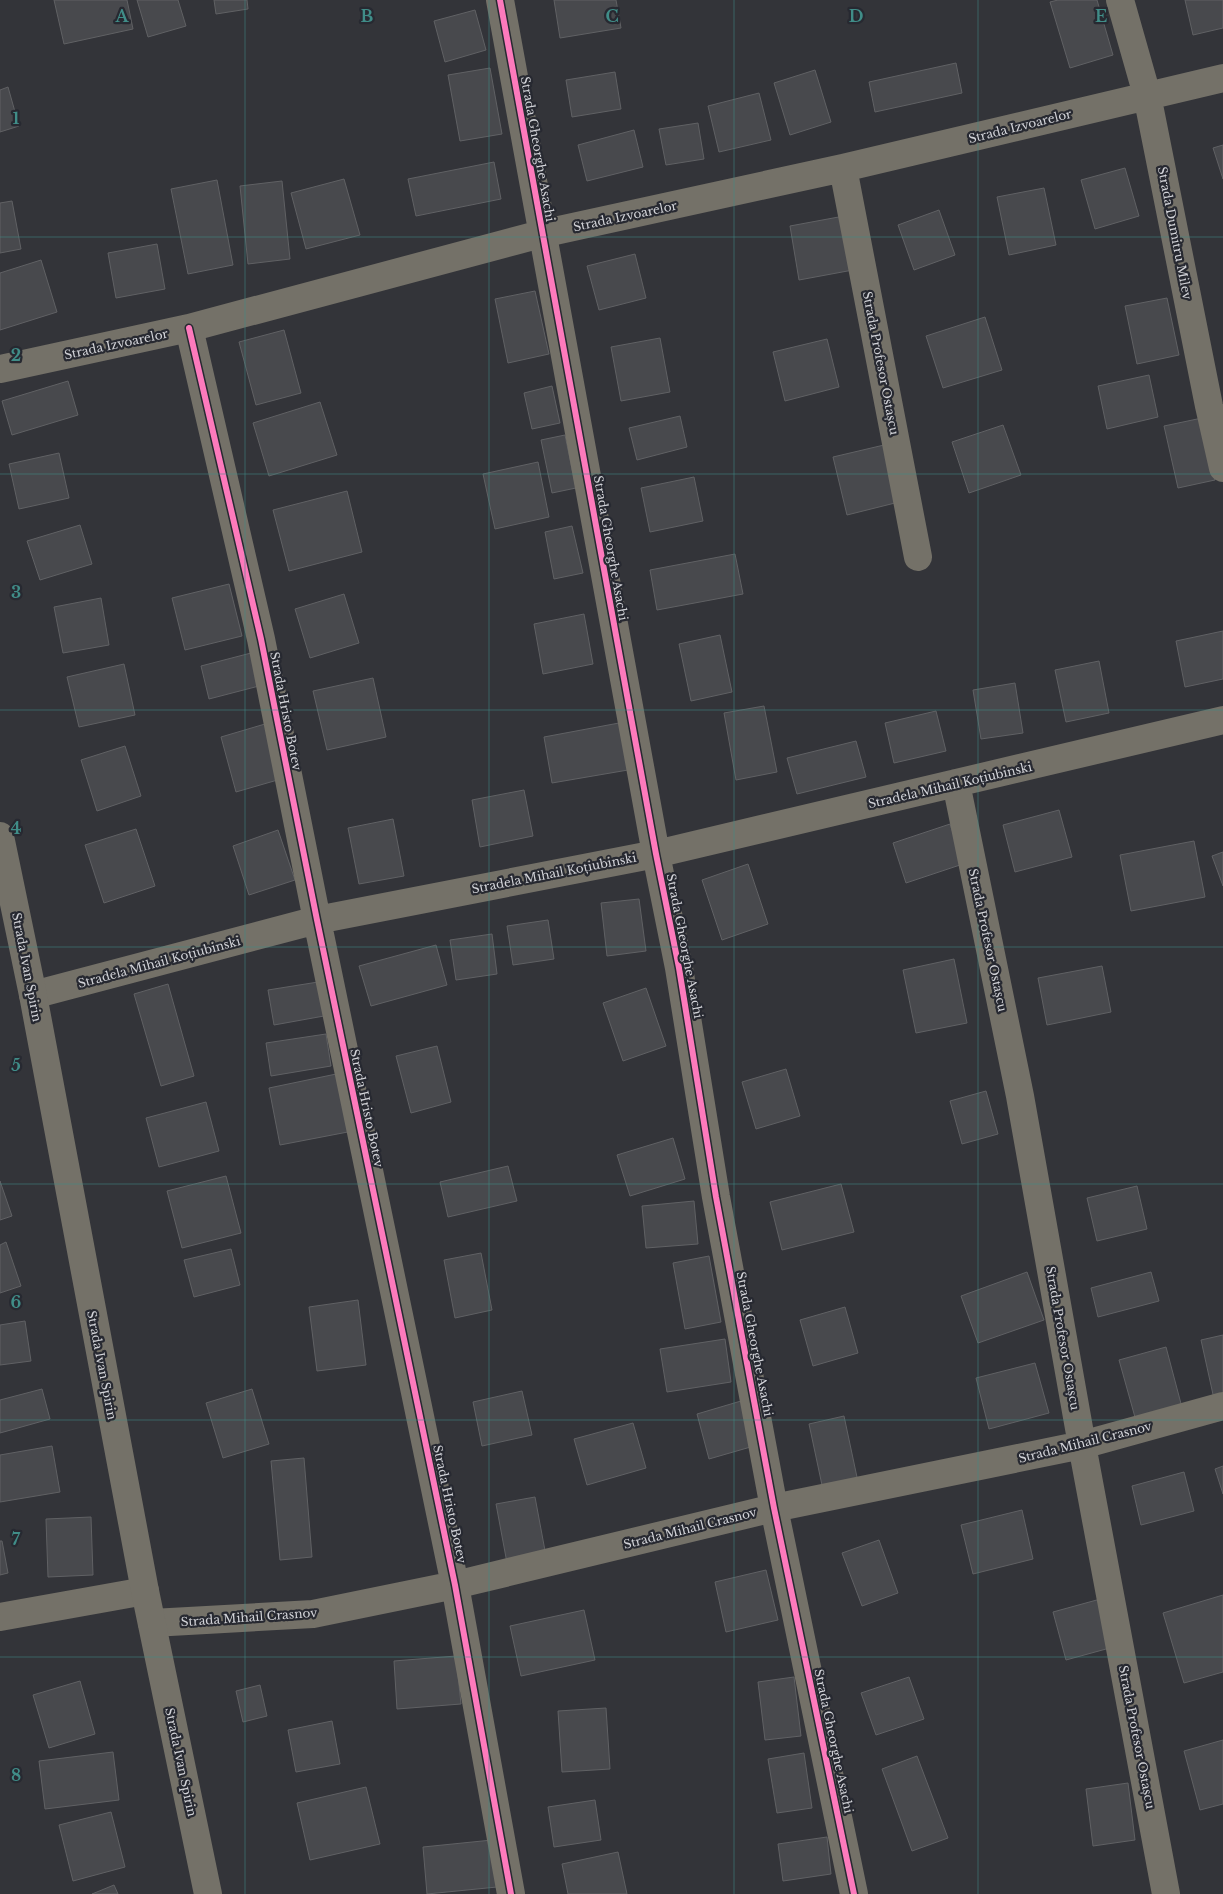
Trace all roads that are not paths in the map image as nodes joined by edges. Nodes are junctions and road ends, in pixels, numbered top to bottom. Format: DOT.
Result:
graph roads {
  1 [pos="500,0"];
  2 [pos="1120,0"];
  3 [pos="1223,78"];
  4 [pos="1148,95"];
  5 [pos="844,168"];
  6 [pos="541,234"];
  7 [pos="189,328"];
  8 [pos="0,369"];
  9 [pos="1223,468"];
  10 [pos="918,557"];
  11 [pos="1223,720"];
  12 [pos="956,784"];
  13 [pos="0,836"];
  14 [pos="656,854"];
  15 [pos="317,920"];
  16 [pos="33,995"];
  17 [pos="1223,1406"];
  18 [pos="1082,1445"];
  19 [pos="774,1508"];
  20 [pos="455,1585"];
  21 [pos="144,1591"];
  22 [pos="0,1617"];
  23 [pos="152,1623"];
  24 [pos="208,1894"];
  25 [pos="511,1894"];
  26 [pos="854,1894"];
  27 [pos="1166,1894"];
  1 -- 6 [label="street, Strada Gheorghe Asachi"];
  2 -- 4 [label="street, Strada Dumitru Milev"];
  3 -- 4 [label="street, Strada Izvoarelor"];
  4 -- 5 [label="street, Strada Izvoarelor"];
  4 -- 9 [label="street, Strada Dumitru Milev"];
  5 -- 6 [label="street, Strada Izvoarelor"];
  5 -- 10 [label="street, Strada Profesor Ostașcu"];
  6 -- 7 [label="street, Strada Izvoarelor"];
  6 -- 14 [label="street, Strada Gheorghe Asachi"];
  7 -- 8 [label="street, Strada Izvoarelor"];
  7 -- 15 [label="street, Strada Hristo Botev"];
  11 -- 12 [label="street, Stradela Mihail Koțiubinski"];
  12 -- 14 [label="street, Stradela Mihail Koțiubinski"];
  12 -- 18 [label="street, Strada Profesor Ostașcu"];
  13 -- 16 [label="street, Strada Ivan Spirin"];
  14 -- 15 [label="street, Stradela Mihail Koțiubinski"];
  14 -- 19 [label="street, Strada Gheorghe Asachi"];
  15 -- 16 [label="street, Stradela Mihail Koțiubinski"];
  15 -- 20 [label="street, Strada Hristo Botev"];
  16 -- 21 [label="street, Strada Ivan Spirin"];
  17 -- 18 [label="street, Strada Mihail Crasnov"];
  18 -- 19 [label="street, Strada Mihail Crasnov"];
  18 -- 27 [label="street, Strada Profesor Ostașcu"];
  19 -- 20 [label="street, Strada Mihail Crasnov"];
  19 -- 26 [label="street, Strada Gheorghe Asachi"];
  20 -- 23 [label="street, Strada Mihail Crasnov"];
  20 -- 25 [label="street, Strada Hristo Botev"];
  21 -- 22 [label="street"];
  21 -- 23 [label="street, Strada Ivan Spirin"];
  23 -- 24 [label="street, Strada Ivan Spirin"];
}
